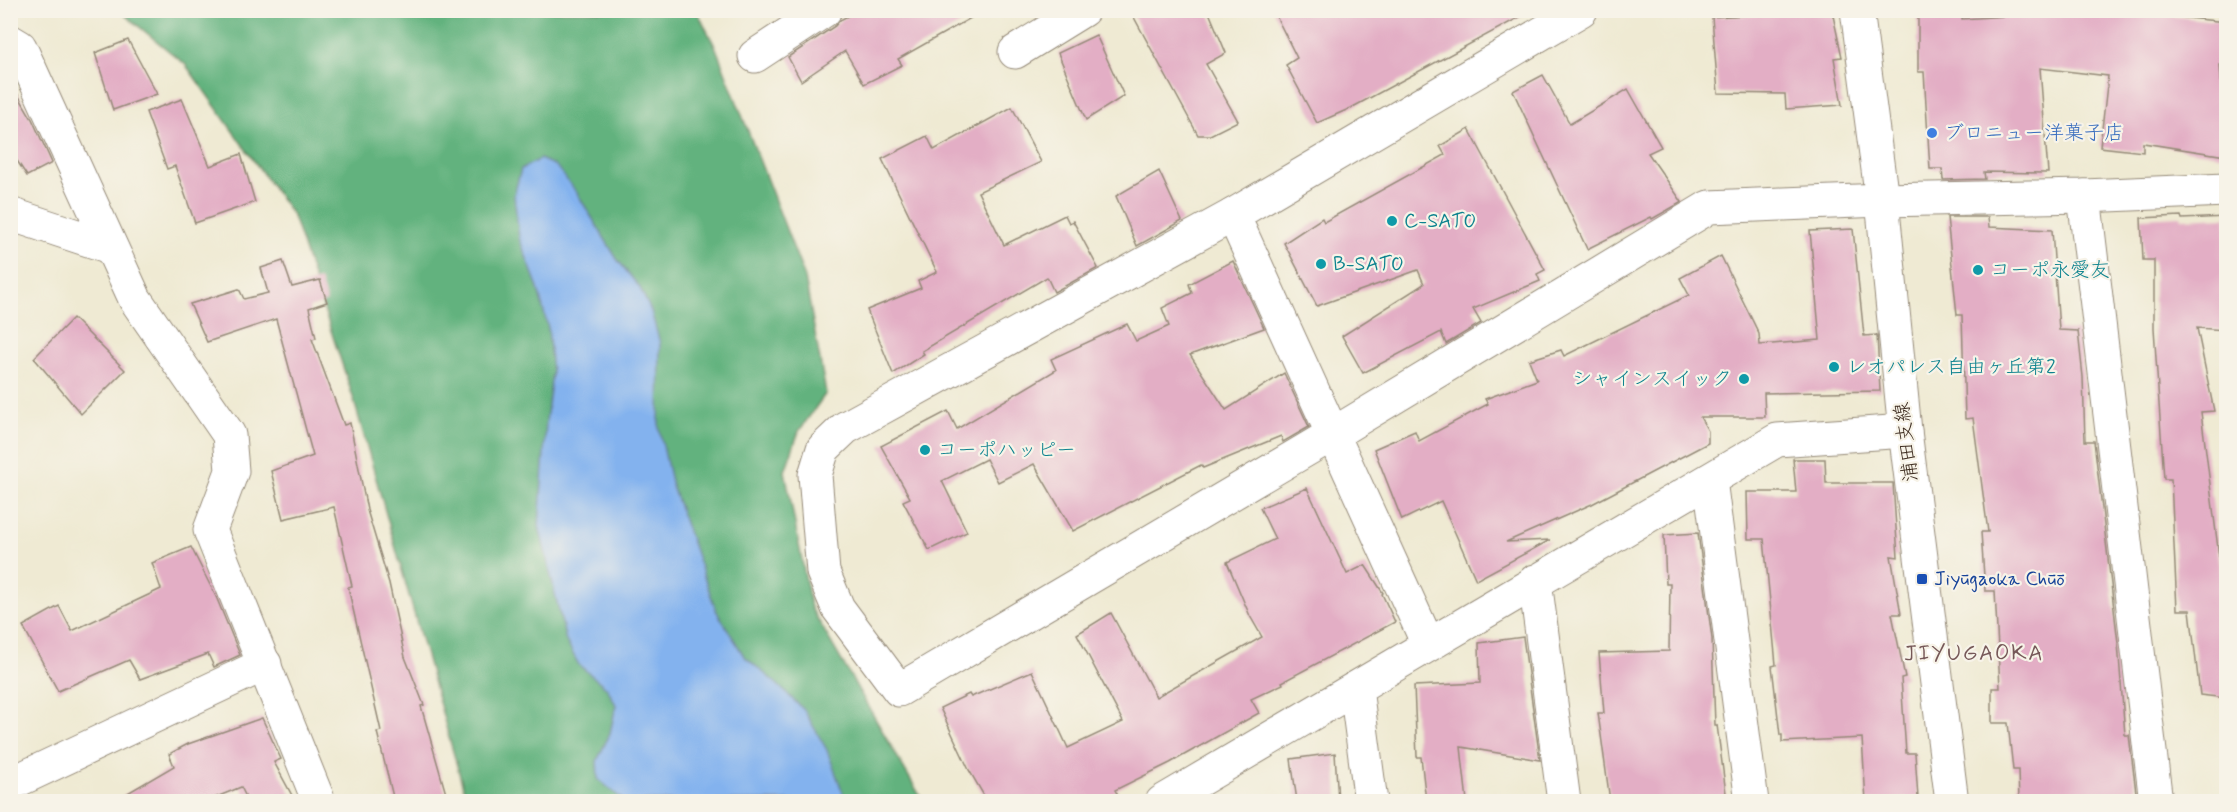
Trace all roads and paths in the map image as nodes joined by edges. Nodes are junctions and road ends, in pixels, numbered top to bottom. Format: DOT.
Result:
graph roads {
  1 [pos="825,10"];
  2 [pos="1083,10"];
  3 [pos="1581,10"];
  4 [pos="1857,10"];
  5 [pos="10,41"];
  6 [pos="1015,52"];
  7 [pos="755,56"];
  8 [pos="2226,190"];
  9 [pos="2084,196"];
  10 [pos="1882,200"];
  11 [pos="10,214"];
  12 [pos="1233,215"];
  13 [pos="110,247"];
  14 [pos="1905,431"];
  15 [pos="1333,434"];
  16 [pos="1710,480"];
  17 [pos="1535,581"];
  18 [pos="1428,644"];
  19 [pos="265,664"];
  20 [pos="1356,689"];
  21 [pos="10,784"];
  22 [pos="1173,798"];
  23 [pos="319,801"];
  24 [pos="1371,801"];
  25 [pos="1564,801"];
  26 [pos="1752,801"];
  27 [pos="1952,801"];
  28 [pos="2156,801"];
  1 -- 7 [label="street"];
  2 -- 6 [label="street"];
  3 -- 12 [label="street"];
  4 -- 10 [label="street, 浦田支線"];
  5 -- 13 [label="street"];
  8 -- 9 [label="street"];
  9 -- 10 [label="street"];
  9 -- 28 [label="street"];
  10 -- 14 [label="street, 浦田支線"];
  10 -- 15 [label="street"];
  11 -- 13 [label="street"];
  12 -- 15 [label="street"];
  12 -- 15 [label="street"];
  13 -- 19 [label="street"];
  14 -- 16 [label="street"];
  14 -- 27 [label="street, 浦田支線"];
  15 -- 18 [label="street"];
  16 -- 17 [label="street"];
  16 -- 26 [label="street"];
  17 -- 18 [label="street"];
  17 -- 25 [label="street"];
  18 -- 20 [label="street"];
  19 -- 21 [label="street"];
  19 -- 23 [label="street"];
  20 -- 22 [label="street"];
  20 -- 24 [label="street"];
}
